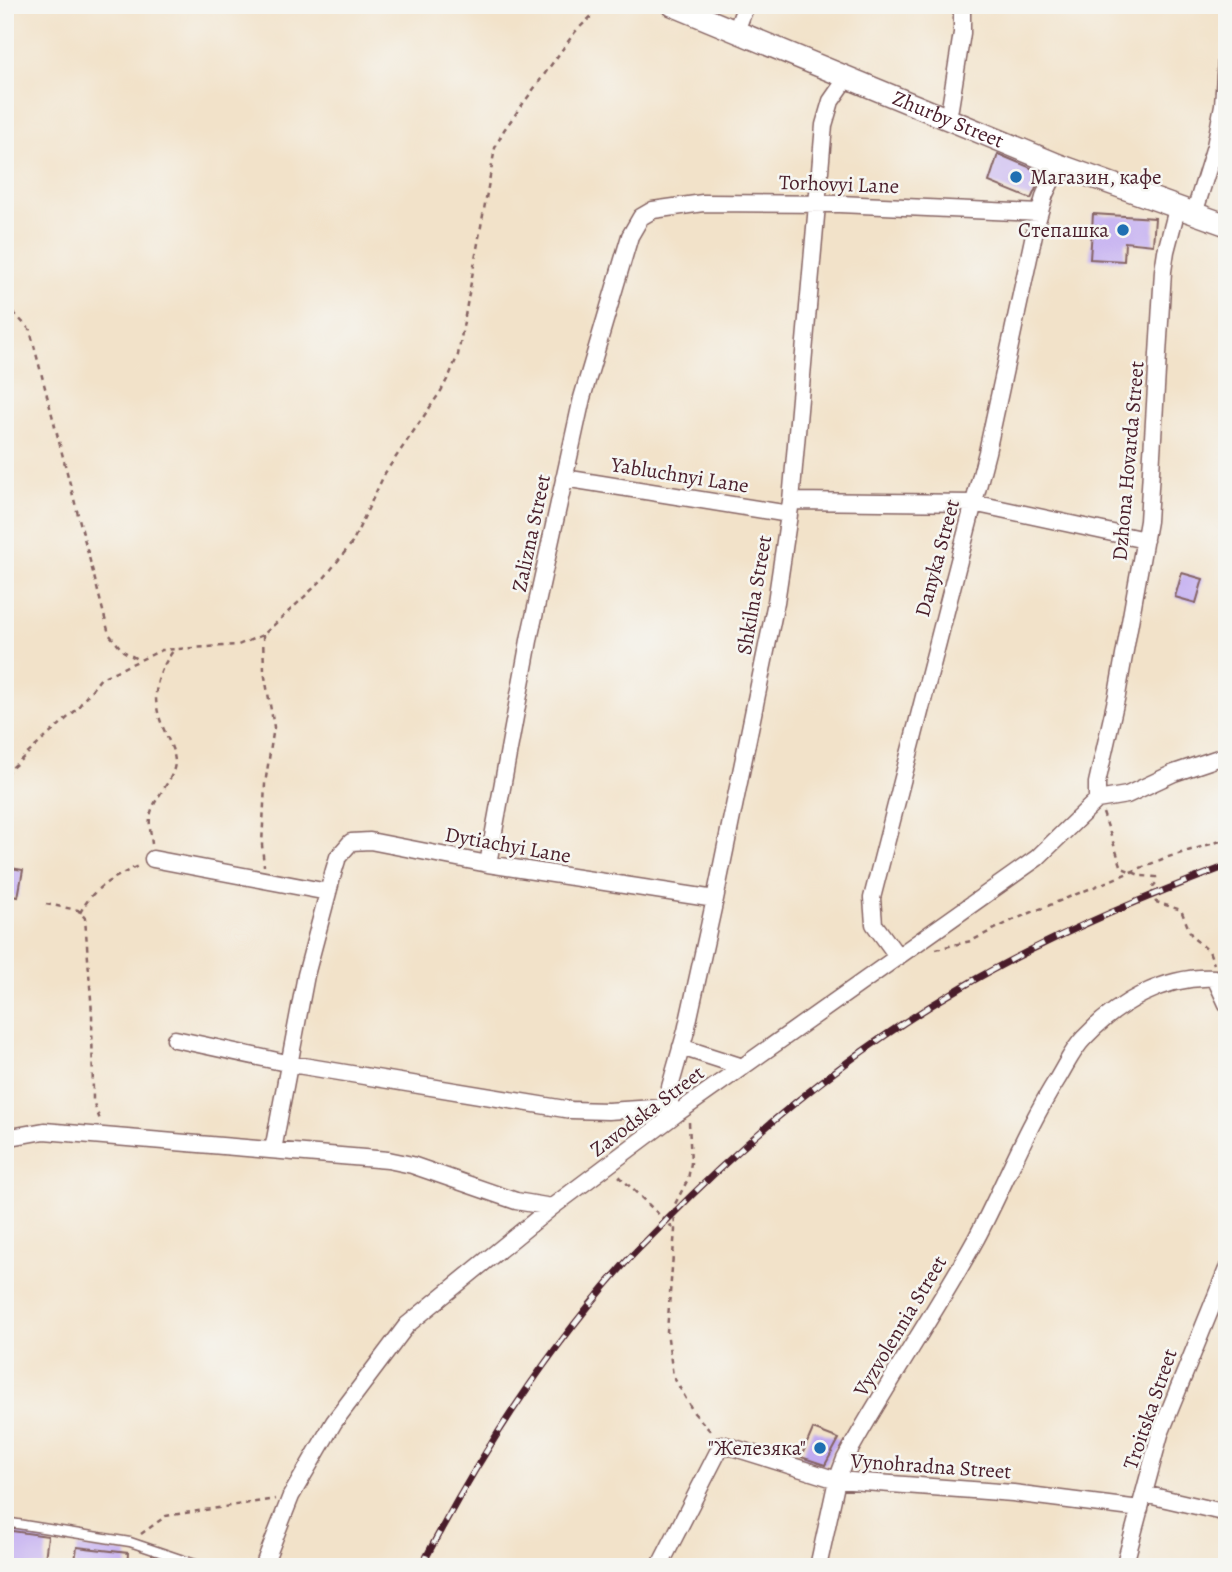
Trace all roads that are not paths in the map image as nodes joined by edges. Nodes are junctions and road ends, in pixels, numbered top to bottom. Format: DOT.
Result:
graph roads {
  1 [pos="673,5"];
  2 [pos="746,5"];
  3 [pos="962,5"];
  4 [pos="736,31"];
  5 [pos="1227,44"];
  6 [pos="847,78"];
  7 [pos="945,118"];
  8 [pos="1059,165"];
  9 [pos="817,204"];
  10 [pos="1186,211"];
  11 [pos="1039,213"];
  12 [pos="641,217"];
  13 [pos="1227,225"];
  14 [pos="564,478"];
  15 [pos="973,503"];
  16 [pos="790,508"];
  17 [pos="1145,540"];
  18 [pos="1227,755"];
  19 [pos="1097,800"];
  20 [pos="153,859"];
  21 [pos="488,864"];
  22 [pos="328,892"];
  23 [pos="715,899"];
  24 [pos="898,957"];
  25 [pos="1227,1004"];
  26 [pos="174,1039"];
  27 [pos="681,1047"];
  28 [pos="290,1064"];
  29 [pos="743,1067"];
  30 [pos="678,1109"];
  31 [pos="5,1138"];
  32 [pos="273,1150"];
  33 [pos="552,1208"];
  34 [pos="1227,1269"];
  35 [pos="837,1480"];
  36 [pos="1142,1502"];
  37 [pos="1227,1513"];
  38 [pos="5,1522"];
  39 [pos="204,1567"];
  40 [pos="263,1567"];
  41 [pos="659,1567"];
  42 [pos="818,1567"];
  43 [pos="1124,1567"];
  1 -- 4 [label="street, Zhurby Street"];
  2 -- 4 [label="street"];
  3 -- 7 [label="street"];
  4 -- 6 [label="street, Zhurby Street"];
  5 -- 10 [label="street, Dzhona Hovarda Street"];
  6 -- 7 [label="street, Zhurby Street"];
  6 -- 9 [label="street, Shkilna Street"];
  7 -- 8 [label="street, Zhurby Street"];
  8 -- 10 [label="street, Zhurby Street"];
  8 -- 11 [label="street, Danyka Street"];
  9 -- 11 [label="street, Torhovyi Lane"];
  9 -- 12 [label="street, Torhovyi Lane"];
  9 -- 16 [label="street, Shkilna Street"];
  10 -- 13 [label="street, Zhurby Street"];
  10 -- 17 [label="street, Dzhona Hovarda Street"];
  11 -- 15 [label="street, Danyka Street"];
  12 -- 14 [label="street, Zalizna Street"];
  14 -- 16 [label="street, Yabluchnyi Lane"];
  14 -- 21 [label="street, Zalizna Street"];
  15 -- 16 [label="street, Yabluchnyi Lane"];
  15 -- 17 [label="street, Yabluchnyi Lane"];
  15 -- 24 [label="street, Danyka Street"];
  16 -- 23 [label="street, Shkilna Street"];
  17 -- 19 [label="street, Dzhona Hovarda Street"];
  18 -- 19 [label="street"];
  19 -- 24 [label="street, Zavodska Street"];
  20 -- 22 [label="street"];
  21 -- 22 [label="street, Dytiachyi Lane"];
  21 -- 23 [label="street, Dytiachyi Lane"];
  22 -- 28 [label="street"];
  23 -- 27 [label="street, Shkilna Street"];
  24 -- 29 [label="street, Zavodska Street"];
  25 -- 35 [label="street, Vyzvolennia Street"];
  26 -- 28 [label="street"];
  27 -- 29 [label="street"];
  27 -- 30 [label="street, Shkilna Street"];
  28 -- 30 [label="street"];
  28 -- 32 [label="street"];
  29 -- 30 [label="street, Zavodska Street"];
  30 -- 33 [label="street, Zavodska Street"];
  31 -- 32 [label="street"];
  32 -- 33 [label="street"];
  33 -- 40 [label="street, Zavodska Street"];
  34 -- 36 [label="street, Troitska Street"];
  35 -- 36 [label="street, Vynohradna Street"];
  35 -- 41 [label="street, Vynohradna Street"];
  35 -- 42 [label="street, Vyzvolennia Street"];
  36 -- 37 [label="street, Vynohradna Street"];
  36 -- 43 [label="street, Troitska Street"];
  38 -- 39 [label="lane"];
}
